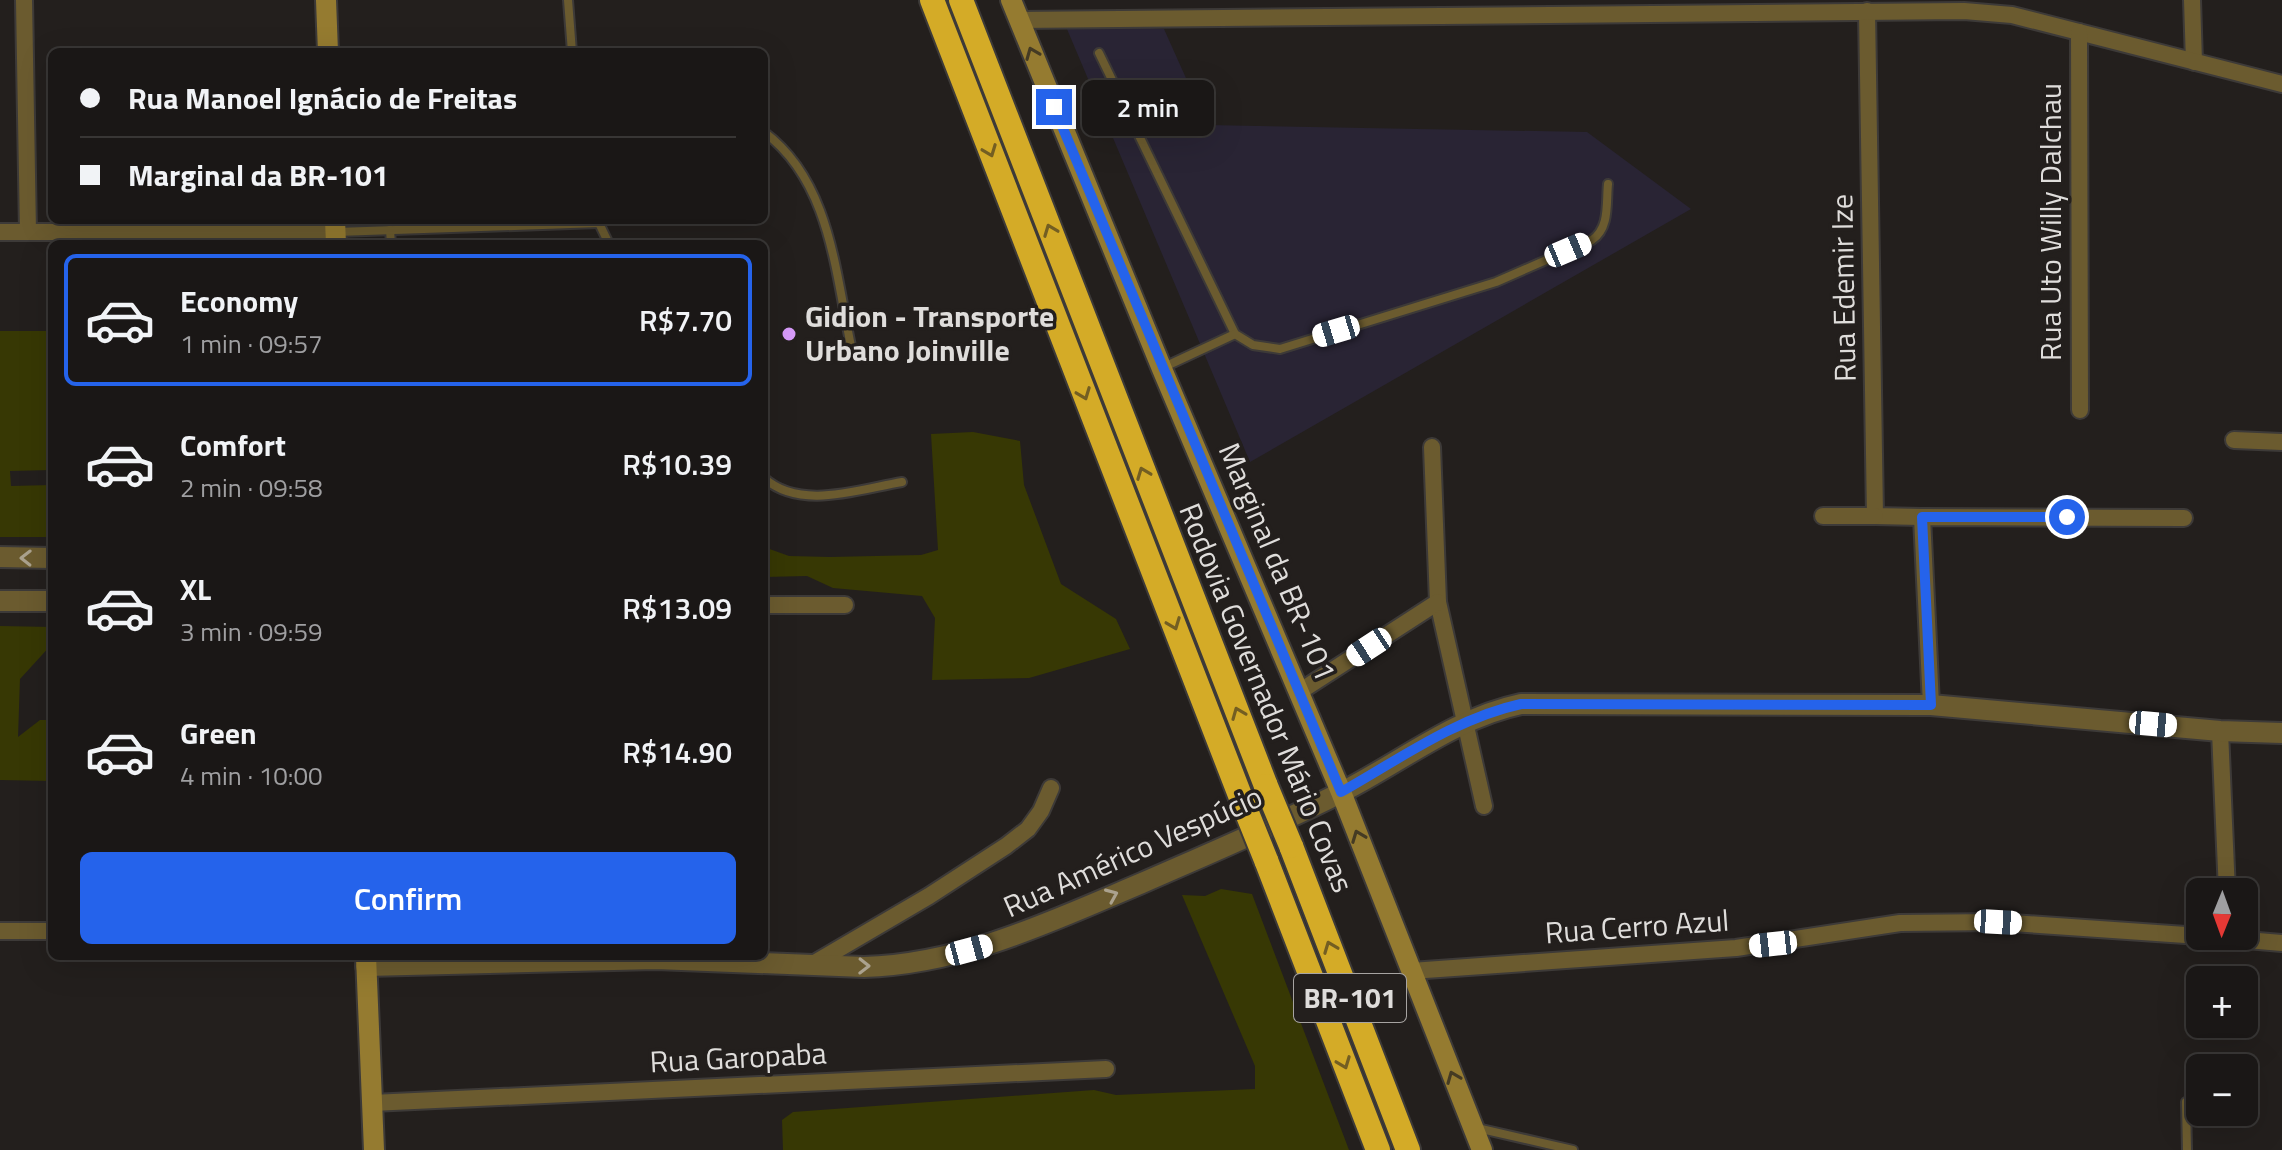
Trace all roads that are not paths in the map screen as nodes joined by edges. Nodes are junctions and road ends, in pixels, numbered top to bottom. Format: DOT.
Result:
graph roads {
  1 [pos="24,0"];
  2 [pos="326,0"];
  3 [pos="568,0"];
  4 [pos="932,0"];
  5 [pos="961,0"];
  6 [pos="1011,0"];
  7 [pos="2192,0"];
  8 [pos="1718,7"];
  9 [pos="1867,11"];
  10 [pos="1018,20"];
  11 [pos="2079,32"];
  12 [pos="328,48"];
  13 [pos="572,48"];
  14 [pos="1099,53"];
  15 [pos="2194,62"];
  16 [pos="2282,84"];
  17 [pos="768,135"];
  18 [pos="1608,184"];
  19 [pos="546,224"];
  20 [pos="390,230"];
  21 [pos="0,232"];
  22 [pos="28,232"];
  23 [pos="336,232"];
  24 [pos="391,240"];
  25 [pos="1235,334"];
  26 [pos="851,346"];
  27 [pos="1162,369"];
  28 [pos="2080,410"];
  29 [pos="2234,440"];
  30 [pos="2282,442"];
  31 [pos="1432,447"];
  32 [pos="768,481"];
  33 [pos="902,482"];
  34 [pos="1823,516"];
  35 [pos="1875,516"];
  36 [pos="1922,517"];
  37 [pos="2184,518"];
  38 [pos="0,557"];
  39 [pos="48,558"];
  40 [pos="0,601"];
  41 [pos="48,601"];
  42 [pos="1438,602"];
  43 [pos="768,605"];
  44 [pos="845,605"];
  45 [pos="1299,692"];
  46 [pos="1931,705"];
  47 [pos="1464,723"];
  48 [pos="2220,731"];
  49 [pos="2282,733"];
  50 [pos="1051,788"];
  51 [pos="1341,792"];
  52 [pos="1484,806"];
  53 [pos="2226,878"];
  54 [pos="0,931"];
  55 [pos="48,931"];
  56 [pos="2186,935"];
  57 [pos="2258,940"];
  58 [pos="2282,943"];
  59 [pos="511,960"];
  60 [pos="687,960"];
  61 [pos="366,961"];
  62 [pos="813,964"];
  63 [pos="1411,971"];
  64 [pos="1106,1069"];
  65 [pos="372,1103"];
  66 [pos="2186,1126"];
  67 [pos="1473,1127"];
  68 [pos="374,1150"];
  69 [pos="1378,1150"];
  70 [pos="1408,1150"];
  71 [pos="1482,1150"];
  72 [pos="1573,1150"];
  73 [pos="2187,1150"];
  1 -- 22 [label="street"];
  2 -- 12 [label="main road"];
  3 -- 13 [label="lane"];
  4 -- 69 [label="highway, Rodovia Governador Mário Covas / BR-101, one-way, bridge"];
  70 -- 5 [label="highway, Rodovia Governador Mário Covas / BR-101, one-way, bridge"];
  6 -- 10 [label="main road, Marginal da BR-101"];
  7 -- 15 [label="street"];
  8 -- 9 [label="street"];
  8 -- 10 [label="street"];
  9 -- 11 [label="street"];
  9 -- 35 [label="street, Rua Edemir Ize"];
  27 -- 10 [label="main road, Marginal da BR-101, one-way"];
  11 -- 15 [label="street"];
  11 -- 28 [label="street, Rua Uto Willy Dalchau"];
  14 -- 25 [label="lane"];
  15 -- 16 [label="street"];
  17 -- 26 [label="lane"];
  18 -- 25 [label="lane"];
  19 -- 20 [label="lane"];
  20 -- 23 [label="lane"];
  20 -- 24 [label="lane"];
  21 -- 22 [label="street"];
  22 -- 23 [label="street"];
  25 -- 27 [label="lane"];
  27 -- 45 [label="main road, Marginal da BR-101"];
  29 -- 30 [label="street"];
  31 -- 42 [label="street"];
  32 -- 33 [label="lane"];
  34 -- 35 [label="street"];
  35 -- 36 [label="street"];
  36 -- 37 [label="street"];
  36 -- 46 [label="street"];
  39 -- 38 [label="street, one-way"];
  40 -- 41 [label="street"];
  42 -- 45 [label="street"];
  42 -- 47 [label="street"];
  43 -- 44 [label="street"];
  45 -- 51 [label="main road, Marginal da BR-101"];
  46 -- 47 [label="street, Rua Américo Vespúcio"];
  46 -- 48 [label="street, Rua Américo Vespúcio"];
  47 -- 51 [label="street, Rua Américo Vespúcio"];
  47 -- 52 [label="street"];
  48 -- 49 [label="street, Rua Américo Vespúcio"];
  48 -- 53 [label="street"];
  50 -- 62 [label="street"];
  62 -- 51 [label="street, Rua Américo Vespúcio, one-way"];
  63 -- 51 [label="main road, Marginal da BR-101, one-way"];
  54 -- 55 [label="street"];
  56 -- 63 [label="street, Rua Cerro Azul"];
  57 -- 58 [label="street, Rua Cerro Azul"];
  59 -- 61 [label="street, Rua Américo Vespúcio"];
  60 -- 62 [label="street, Rua Américo Vespúcio"];
  61 -- 65 [label="main road"];
  67 -- 63 [label="main road, Marginal da BR-101, one-way"];
  64 -- 65 [label="street, Rua Garopaba"];
  65 -- 68 [label="main road"];
  66 -- 73 [label="lane"];
  67 -- 71 [label="main road, Marginal da BR-101"];
  67 -- 72 [label="lane"];
}
